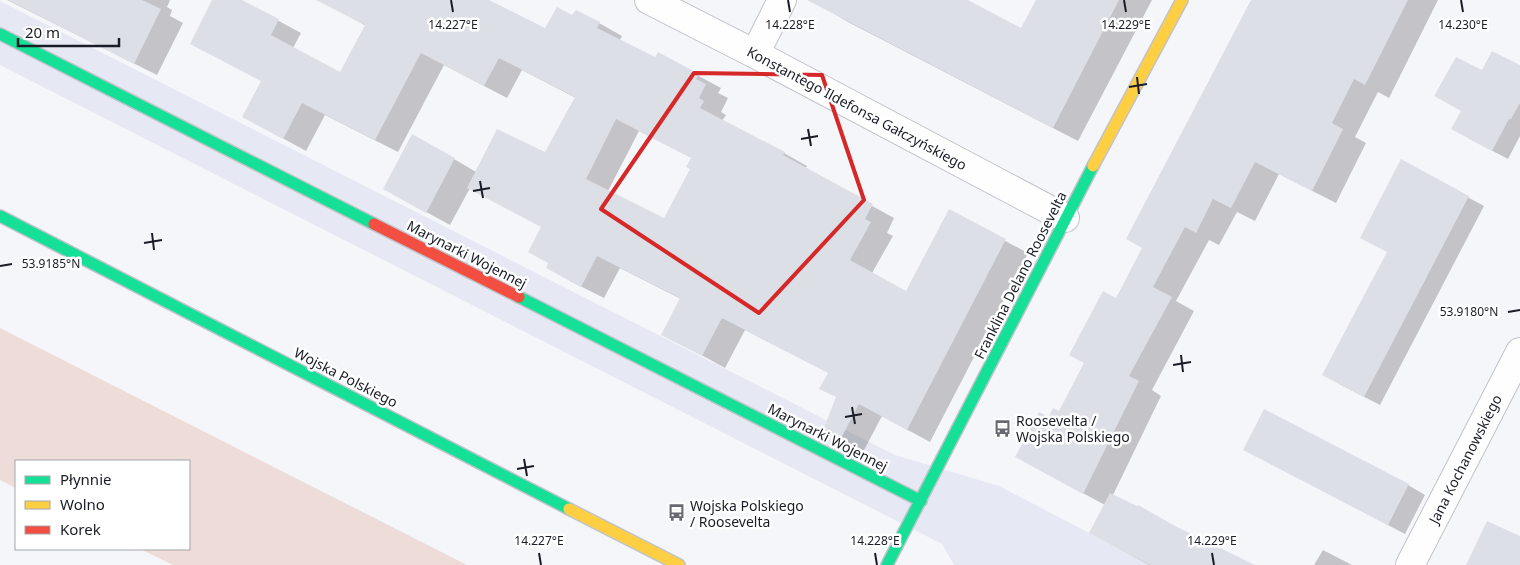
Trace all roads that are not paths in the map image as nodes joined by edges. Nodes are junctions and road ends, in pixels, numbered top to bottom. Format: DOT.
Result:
graph roads {
  1 [pos="649,0"];
  2 [pos="782,0"];
  3 [pos="1182,0"];
  4 [pos="0,34"];
  5 [pos="755,54"];
  6 [pos="0,216"];
  7 [pos="1065,218"];
  8 [pos="1520,352"];
  9 [pos="921,501"];
  10 [pos="678,565"];
  11 [pos="887,565"];
  12 [pos="1410,565"];
  1 -- 5 [label="street, Konstantego Ildefonsa Gałczyńskiego"];
  2 -- 5 [label="street"];
  3 -- 7 [label="street, Franklina Delano Roosevelta"];
  4 -- 9 [label="street, Marynarki Wojennej"];
  5 -- 7 [label="street, Konstantego Ildefonsa Gałczyńskiego"];
  6 -- 10 [label="street, Wojska Polskiego"];
  7 -- 9 [label="street, Franklina Delano Roosevelta"];
  8 -- 12 [label="street, Jana Kochanowskiego"];
  9 -- 11 [label="street, Franklina Delano Roosevelta"];
}
